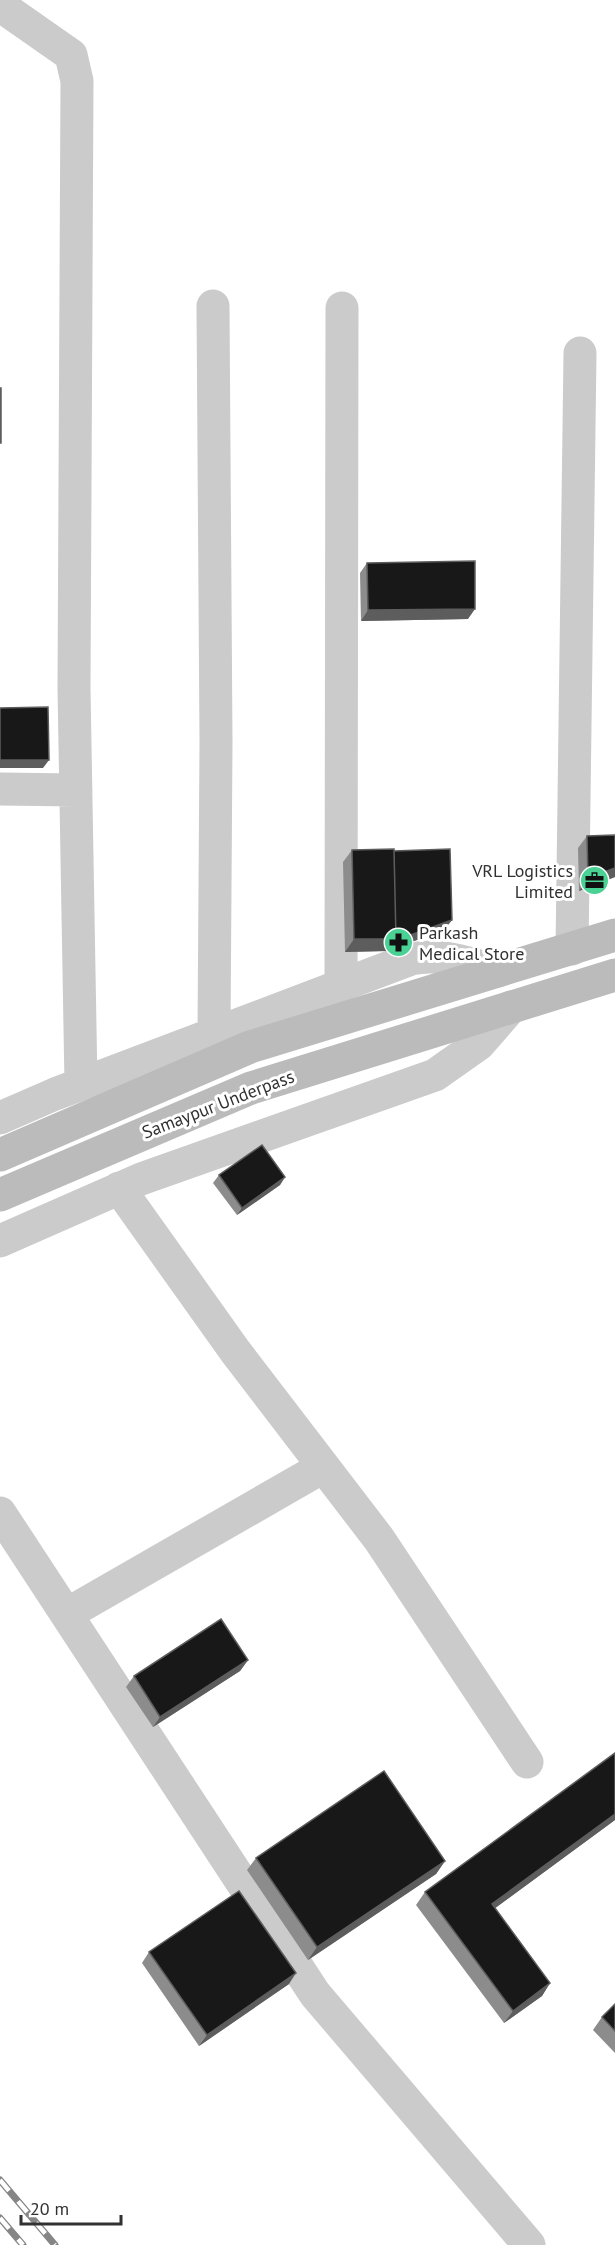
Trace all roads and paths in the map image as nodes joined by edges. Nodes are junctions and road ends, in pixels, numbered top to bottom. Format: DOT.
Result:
graph roads {
  1 [pos="0,2"];
  2 [pos="213,306"];
  3 [pos="342,308"];
  4 [pos="580,353"];
  5 [pos="0,789"];
  6 [pos="76,790"];
  7 [pos="615,935"];
  8 [pos="572,949"];
  9 [pos="498,971"];
  10 [pos="615,975"];
  11 [pos="341,985"];
  12 [pos="511,1007"];
  13 [pos="214,1033"];
  14 [pos="81,1084"];
  15 [pos="0,1118"];
  16 [pos="0,1155"];
  17 [pos="119,1188"];
  18 [pos="0,1196"];
  19 [pos="0,1241"];
  20 [pos="323,1467"];
  21 [pos="0,1513"];
  22 [pos="68,1614"];
  23 [pos="527,1762"];
  24 [pos="529,2245"];
  1 -- 6 [label="street"];
  2 -- 13 [label="street"];
  3 -- 11 [label="street"];
  4 -- 8 [label="street"];
  5 -- 6 [label="street"];
  6 -- 14 [label="street"];
  7 -- 8 [label="main road, Samaypur Underpass"];
  8 -- 9 [label="main road, Samaypur Underpass"];
  9 -- 11 [label="street"];
  9 -- 16 [label="main road, Samaypur Underpass"];
  10 -- 12 [label="main road, Samaypur Underpass"];
  11 -- 13 [label="street"];
  12 -- 17 [label="street"];
  12 -- 18 [label="main road, Samaypur Underpass"];
  13 -- 14 [label="street"];
  14 -- 15 [label="street"];
  17 -- 19 [label="street"];
  17 -- 20 [label="street"];
  20 -- 22 [label="street"];
  20 -- 23 [label="street"];
  21 -- 22 [label="street"];
  22 -- 24 [label="street"];
}
